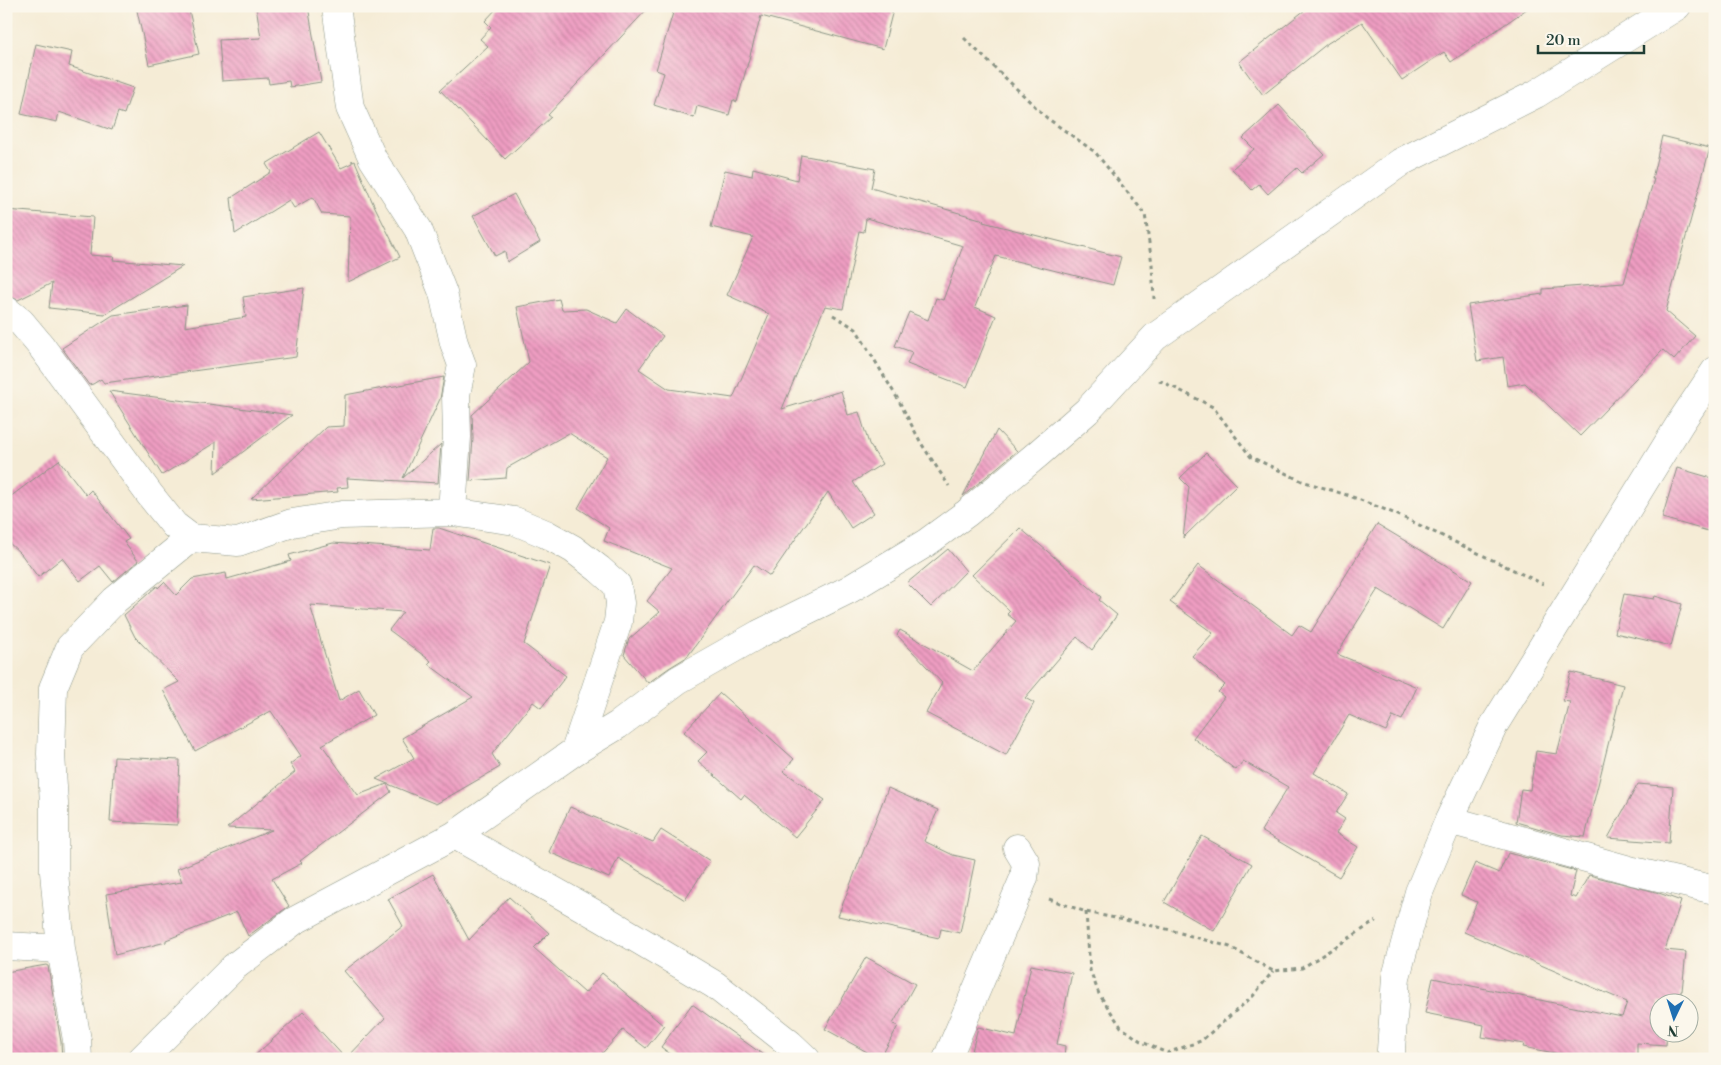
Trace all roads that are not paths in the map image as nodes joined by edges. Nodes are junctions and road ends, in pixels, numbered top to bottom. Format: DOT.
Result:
graph roads {
  1 [pos="336,6"];
  2 [pos="1677,6"];
  3 [pos="6,310"];
  4 [pos="1715,371"];
  5 [pos="452,512"];
  6 [pos="191,538"];
  7 [pos="575,751"];
  8 [pos="1449,820"];
  9 [pos="455,834"];
  10 [pos="1016,848"];
  11 [pos="1715,890"];
  12 [pos="6,946"];
  13 [pos="61,950"];
  14 [pos="78,1059"];
  15 [pos="142,1059"];
  16 [pos="806,1059"];
  17 [pos="947,1059"];
  18 [pos="1392,1059"];
  1 -- 5 [label="street"];
  2 -- 7 [label="street"];
  3 -- 6 [label="street"];
  4 -- 8 [label="street"];
  5 -- 6 [label="street"];
  5 -- 7 [label="street"];
  6 -- 13 [label="street"];
  7 -- 9 [label="street"];
  8 -- 11 [label="street"];
  8 -- 18 [label="street"];
  9 -- 15 [label="street"];
  9 -- 16 [label="street"];
  10 -- 17 [label="street"];
  12 -- 13 [label="street"];
  13 -- 14 [label="street"];
}
